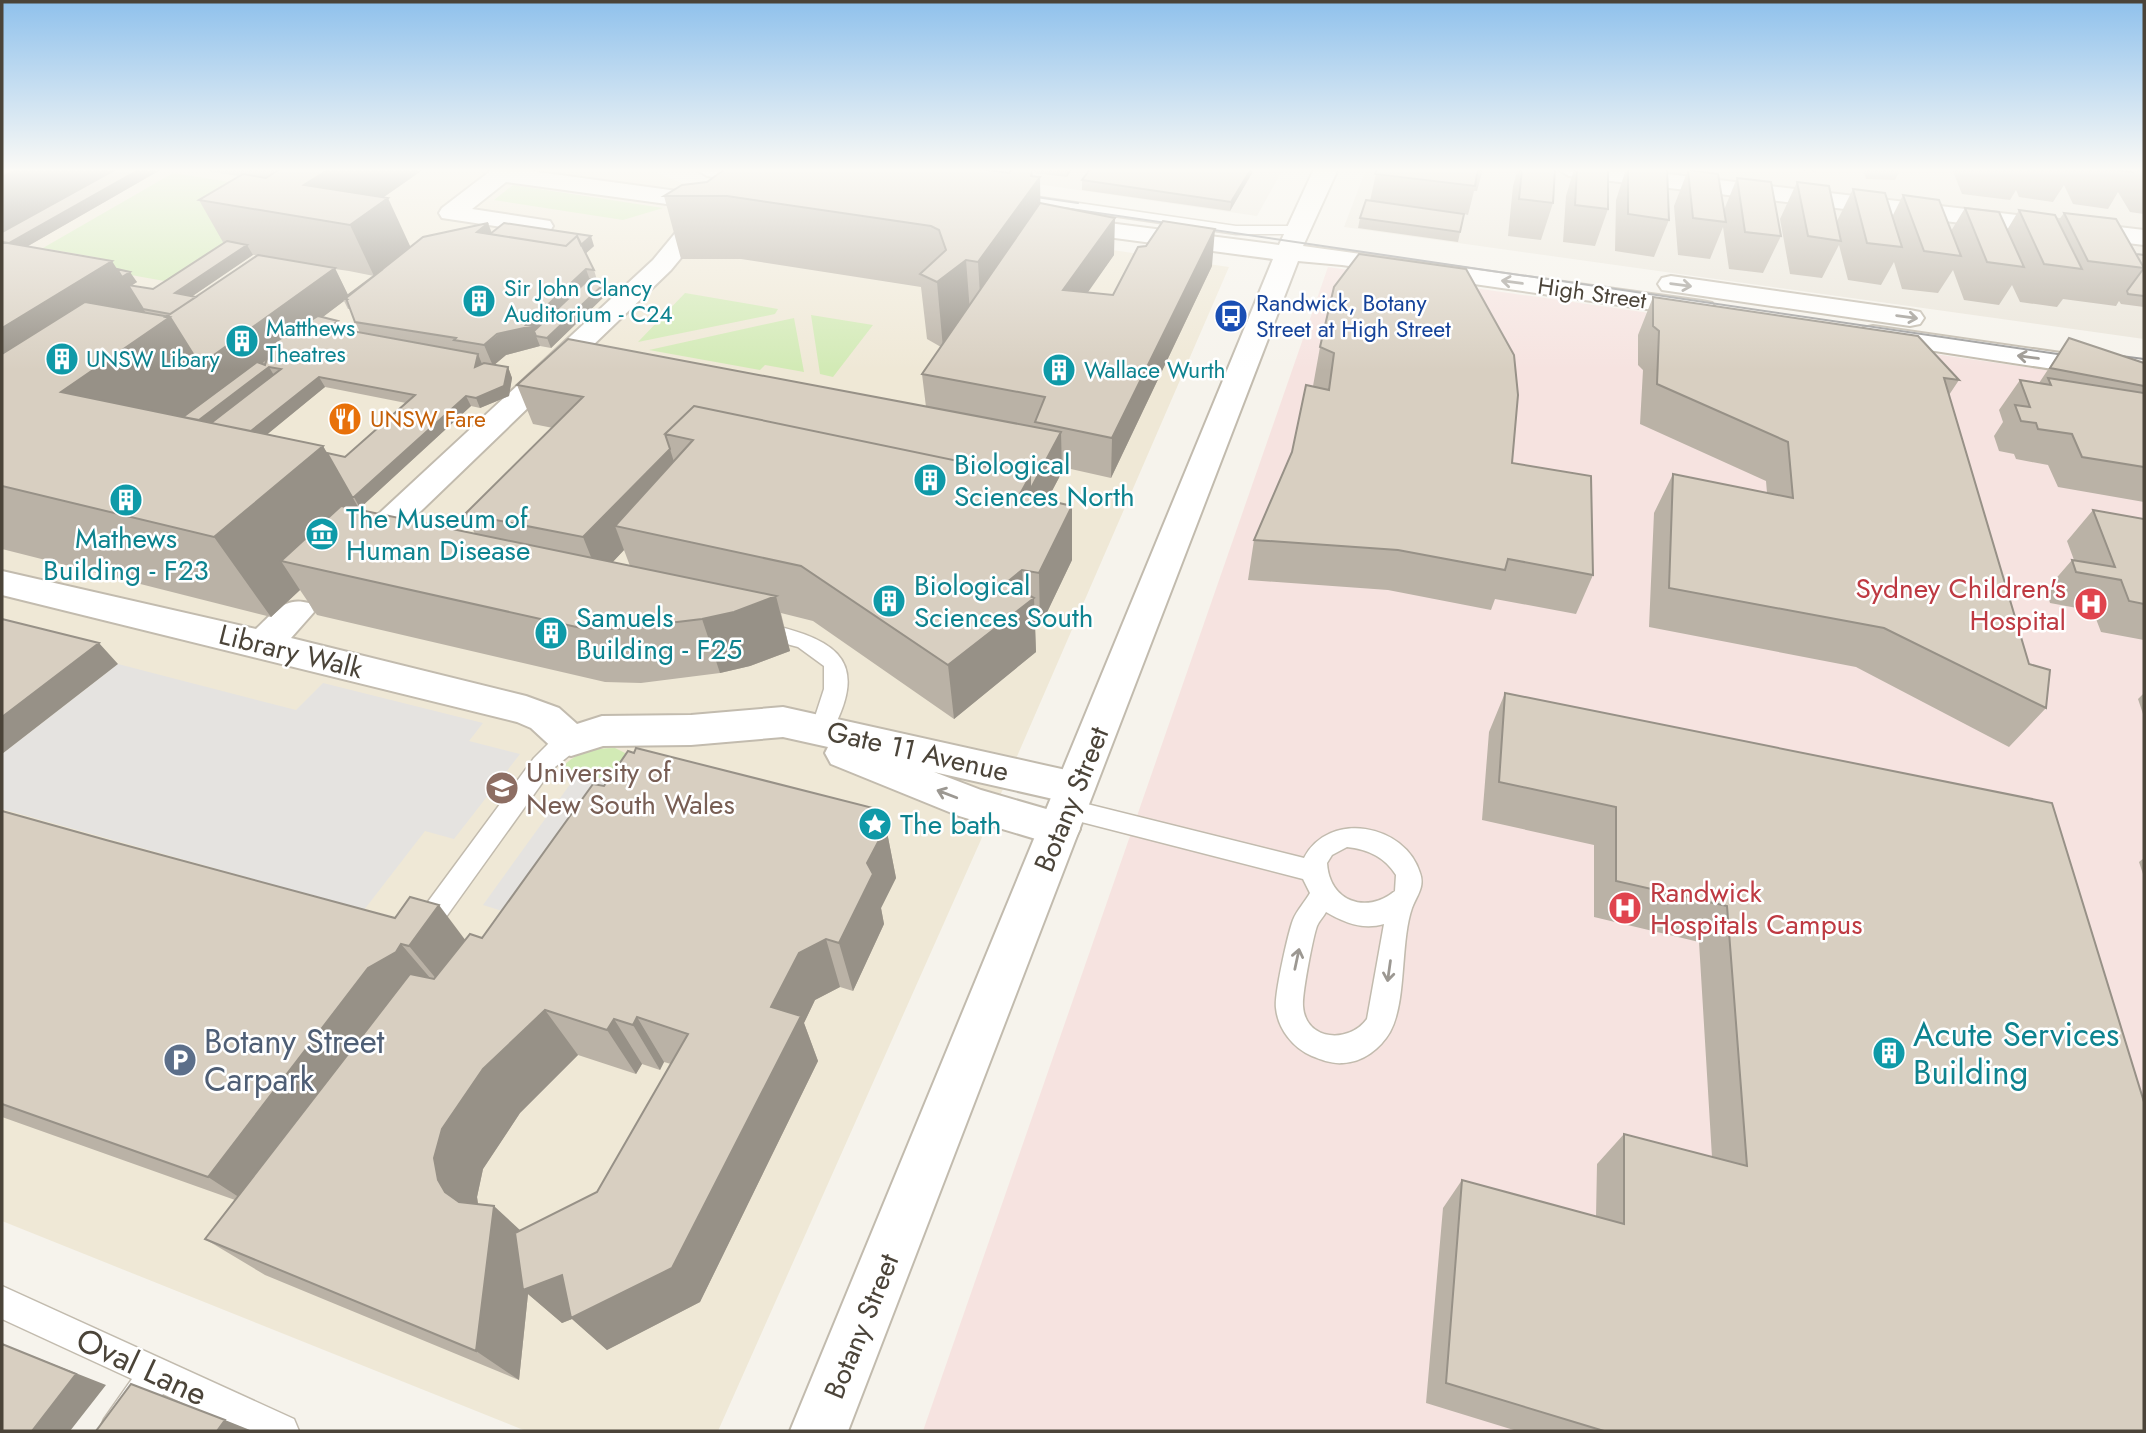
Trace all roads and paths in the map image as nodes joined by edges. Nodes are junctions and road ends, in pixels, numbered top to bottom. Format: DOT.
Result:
graph roads {
  1 [pos="686,236"];
  2 [pos="1161,236"];
  3 [pos="1297,236"];
  4 [pos="2126,236"];
  5 [pos="2144,238"];
  6 [pos="1294,242"];
  7 [pos="2144,351"];
  8 [pos="2144,374"];
  9 [pos="336,574"];
  10 [pos="2,583"];
  11 [pos="296,612"];
  12 [pos="731,624"];
  13 [pos="263,644"];
  14 [pos="820,735"];
  15 [pos="571,741"];
  16 [pos="1067,809"];
  17 [pos="461,876"];
  18 [pos="1319,883"];
  19 [pos="1400,904"];
  20 [pos="396,922"];
  21 [pos="408,949"];
  22 [pos="2,1302"];
  23 [pos="158,1372"];
  24 [pos="116,1431"];
  25 [pos="282,1431"];
  26 [pos="819,1431"];
  1 -- 9 [label="street"];
  2 -- 6 [label="street, High Street"];
  3 -- 6 [label="street, Botany Street"];
  4 -- 5 [label="street"];
  6 -- 7 [label="street, High Street, one-way"];
  8 -- 6 [label="street, High Street, one-way"];
  6 -- 16 [label="street, Botany Street"];
  10 -- 13 [label="street, Library Walk"];
  11 -- 13 [label="street"];
  12 -- 14 [label="lane"];
  13 -- 15 [label="street, Library Walk"];
  14 -- 15 [label="street, Gate 11 Avenue"];
  14 -- 16 [label="street, Gate 11 Avenue"];
  15 -- 17 [label="lane, Gate 11 Avenue"];
  16 -- 18 [label="lane"];
  16 -- 26 [label="street, Botany Street"];
  17 -- 20 [label="lane, Gate 11 Avenue"];
  17 -- 21 [label="lane, Gate 11 Avenue"];
  18 -- 19 [label="lane"];
  18 -- 19 [label="lane"];
  19 -- 18 [label="lane, one-way"];
  22 -- 23 [label="lane, Oval Lane"];
  23 -- 24 [label="lane"];
  23 -- 25 [label="lane, Oval Lane"];
}
